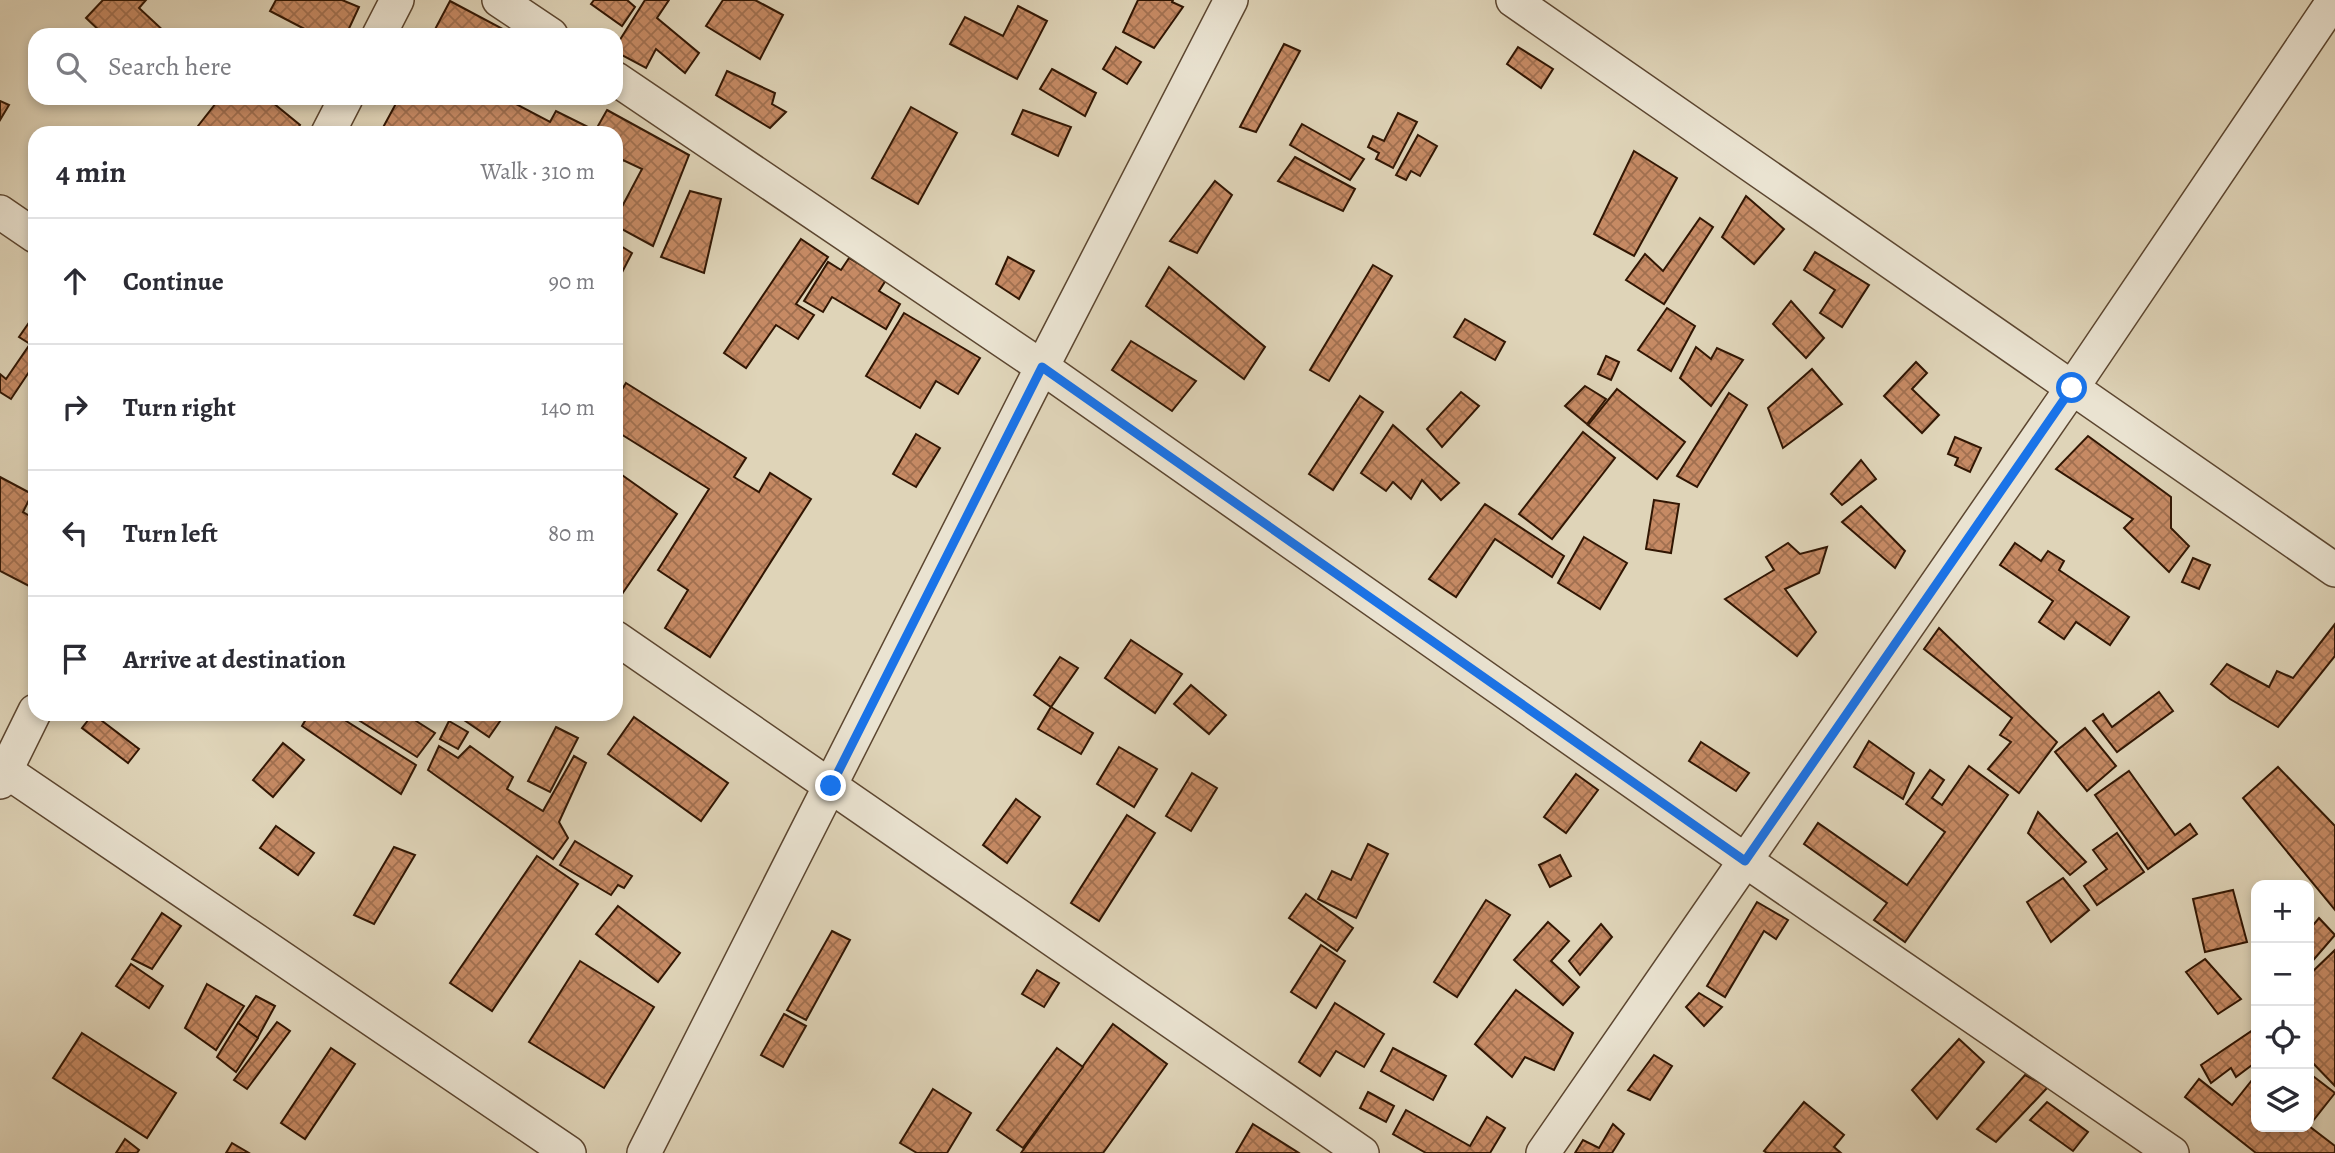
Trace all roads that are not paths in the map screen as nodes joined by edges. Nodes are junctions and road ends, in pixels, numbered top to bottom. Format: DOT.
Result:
graph roads {
  1 [pos="397,0"];
  2 [pos="499,0"];
  3 [pos="1231,0"];
  4 [pos="1513,0"];
  5 [pos="2334,0"];
  6 [pos="383,28"];
  7 [pos="541,28"];
  8 [pos="623,84"];
  9 [pos="342,105"];
  10 [pos="332,126"];
  11 [pos="0,212"];
  12 [pos="28,231"];
  13 [pos="1042,367"];
  14 [pos="2072,388"];
  15 [pos="2335,570"];
  16 [pos="623,643"];
  17 [pos="30,721"];
  18 [pos="2,773"];
  19 [pos="831,786"];
  20 [pos="1745,861"];
  21 [pos="569,1153"];
  22 [pos="644,1153"];
  23 [pos="1362,1153"];
  24 [pos="1543,1153"];
  25 [pos="2172,1153"];
  1 -- 6 [label="street"];
  2 -- 7 [label="street"];
  3 -- 13 [label="street"];
  4 -- 14 [label="street"];
  5 -- 14 [label="street"];
  8 -- 13 [label="street"];
  9 -- 10 [label="street"];
  11 -- 12 [label="street"];
  13 -- 19 [label="street"];
  13 -- 20 [label="street"];
  14 -- 15 [label="street"];
  14 -- 20 [label="street"];
  16 -- 19 [label="street"];
  17 -- 18 [label="street"];
  18 -- 21 [label="street"];
  19 -- 22 [label="street"];
  19 -- 23 [label="street"];
  20 -- 24 [label="street"];
  20 -- 25 [label="street"];
}
